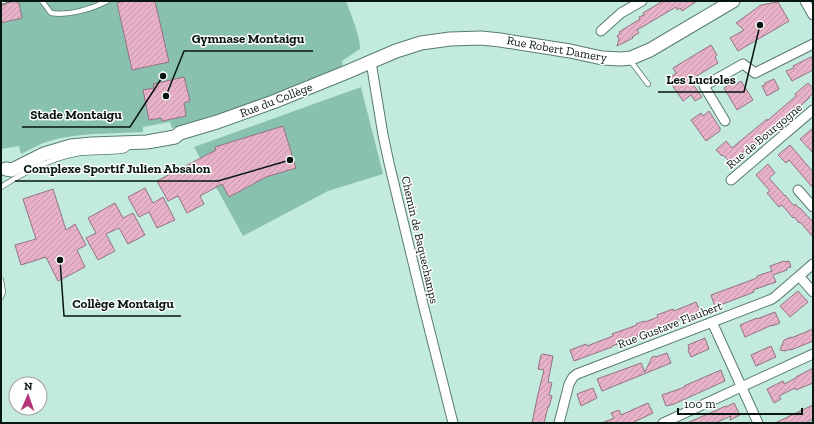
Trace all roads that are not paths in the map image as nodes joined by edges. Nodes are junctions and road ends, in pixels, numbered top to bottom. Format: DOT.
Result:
graph roads {
  1 [pos="4,1"];
  2 [pos="42,1"];
  3 [pos="107,1"];
  4 [pos="642,1"];
  5 [pos="733,1"];
  6 [pos="805,1"];
  7 [pos="1,2"];
  8 [pos="813,15"];
  9 [pos="600,30"];
  10 [pos="813,44"];
  11 [pos="631,58"];
  12 [pos="371,62"];
  13 [pos="648,84"];
  14 [pos="812,112"];
  15 [pos="725,121"];
  16 [pos="180,133"];
  17 [pos="134,142"];
  18 [pos="4,170"];
  19 [pos="731,180"];
  20 [pos="1,187"];
  21 [pos="798,190"];
  22 [pos="813,207"];
  23 [pos="813,264"];
  24 [pos="799,276"];
  25 [pos="1,280"];
  26 [pos="813,292"];
  27 [pos="1,297"];
  28 [pos="712,322"];
  29 [pos="813,354"];
  30 [pos="742,387"];
  31 [pos="453,423"];
  32 [pos="559,423"];
  33 [pos="663,423"];
  34 [pos="758,423"];
  1 -- 7 [label="lane"];
  2 -- 3 [label="lane"];
  4 -- 9 [label="street"];
  5 -- 11 [label="street, Rue Robert Damery"];
  6 -- 8 [label="street"];
  10 -- 15 [label="street"];
  11 -- 12 [label="street, Rue Robert Damery"];
  11 -- 13 [label="lane"];
  12 -- 16 [label="street, Rue du Collège"];
  12 -- 31 [label="street, Chemin de Baquechamps"];
  14 -- 19 [label="street, Rue de Bourgogne"];
  16 -- 17 [label="street, Rue du Collège"];
  16 -- 18 [label="street, Rue du Collège"];
  17 -- 18 [label="street, Rue du Collège"];
  17 -- 20 [label="lane"];
  21 -- 22 [label="street"];
  23 -- 24 [label="street, Rue Gustave Flaubert"];
  24 -- 26 [label="street"];
  24 -- 28 [label="street, Rue Gustave Flaubert"];
  25 -- 27 [label="lane"];
  28 -- 30 [label="street"];
  28 -- 32 [label="street, Rue Gustave Flaubert"];
  29 -- 30 [label="street"];
  30 -- 33 [label="street"];
  30 -- 34 [label="street"];
}
